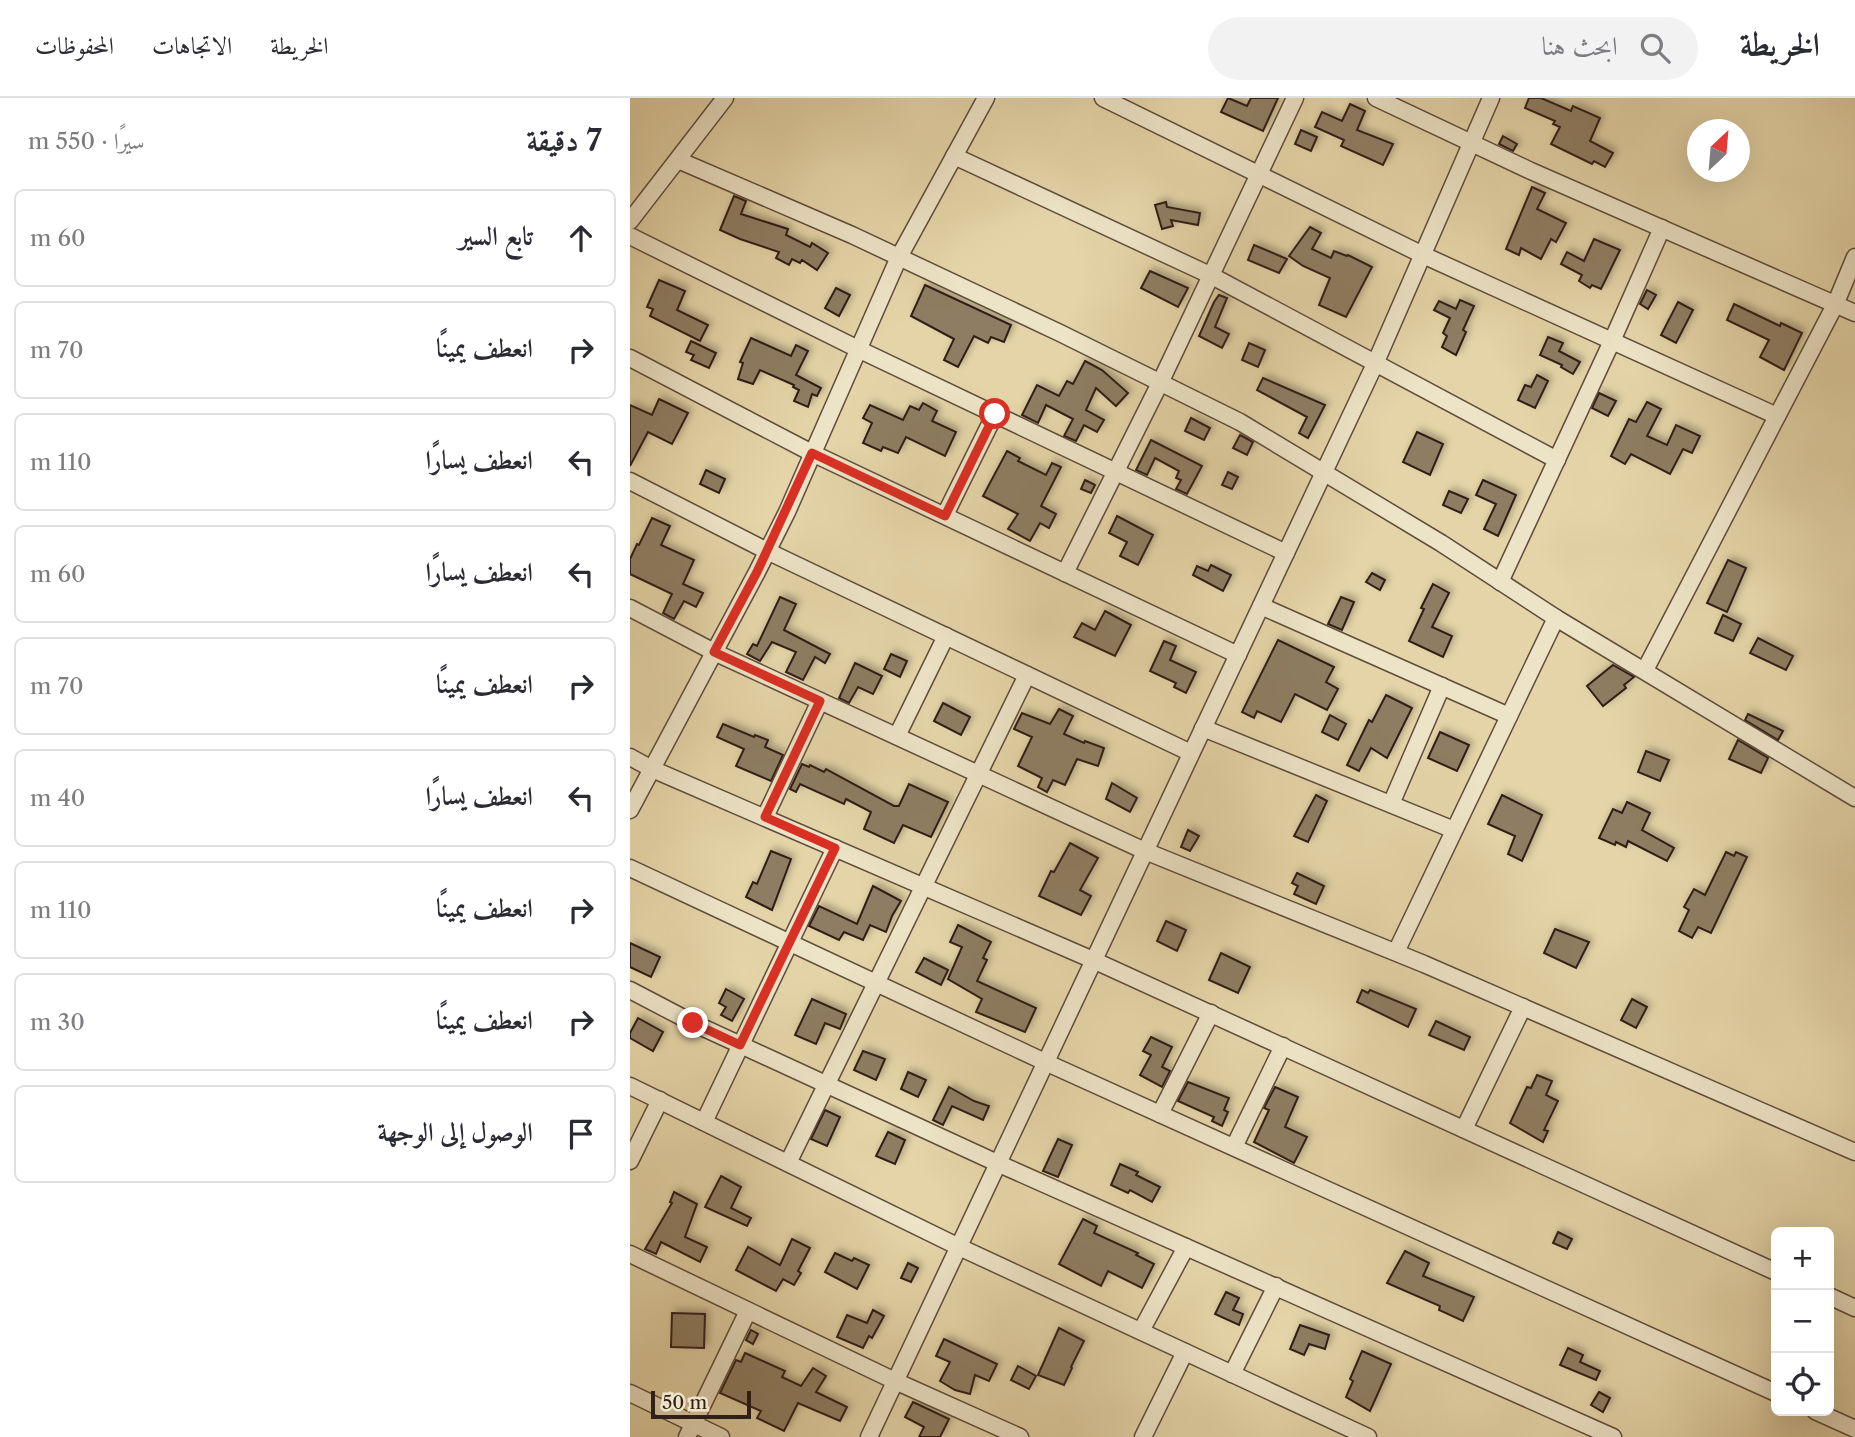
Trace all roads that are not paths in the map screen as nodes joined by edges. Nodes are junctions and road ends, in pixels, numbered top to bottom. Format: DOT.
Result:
graph roads {
  1 [pos="725,98"];
  2 [pos="986,98"];
  3 [pos="1103,98"];
  4 [pos="1295,98"];
  5 [pos="1376,98"];
  6 [pos="1491,98"];
  7 [pos="1472,144"];
  8 [pos="954,156"];
  9 [pos="678,160"];
  10 [pos="1260,176"];
  11 [pos="630,220"];
  12 [pos="1662,228"];
  13 [pos="630,236"];
  14 [pos="1423,255"];
  15 [pos="899,257"];
  16 [pos="1855,257"];
  17 [pos="1212,276"];
  18 [pos="1835,305"];
  19 [pos="1855,313"];
  20 [pos="1612,341"];
  21 [pos="858,349"];
  22 [pos="630,358"];
  23 [pos="1375,364"];
  24 [pos="1160,383"];
  25 [pos="995,414"];
  26 [pos="1777,416"];
  27 [pos="812,453"];
  28 [pos="1557,460"];
  29 [pos="1116,472"];
  30 [pos="1324,473"];
  31 [pos="630,481"];
  32 [pos="945,516"];
  33 [pos="767,551"];
  34 [pos="1286,553"];
  35 [pos="1065,573"];
  36 [pos="1500,582"];
  37 [pos="1261,607"];
  38 [pos="630,608"];
  39 [pos="1556,618"];
  40 [pos="946,636"];
  41 [pos="714,652"];
  42 [pos="1238,654"];
  43 [pos="1645,670"];
  44 [pos="1027,675"];
  45 [pos="1442,687"];
  46 [pos="820,701"];
  47 [pos="1509,716"];
  48 [pos="1203,728"];
  49 [pos="897,736"];
  50 [pos="1191,753"];
  51 [pos="630,757"];
  52 [pos="652,769"];
  53 [pos="978,774"];
  54 [pos="1855,797"];
  55 [pos="1391,804"];
  56 [pos="630,810"];
  57 [pos="765,817"];
  58 [pos="1454,830"];
  59 [pos="835,848"];
  60 [pos="1145,851"];
  61 [pos="630,868"];
  62 [pos="924,886"];
  63 [pos="789,943"];
  64 [pos="1396,952"];
  65 [pos="1093,960"];
  66 [pos="875,982"];
  67 [pos="630,990"];
  68 [pos="1524,1007"];
  69 [pos="1210,1013"];
  70 [pos="740,1045"];
  71 [pos="1283,1046"];
  72 [pos="1045,1062"];
  73 [pos="825,1084"];
  74 [pos="630,1086"];
  75 [pos="660,1100"];
  76 [pos="1160,1114"];
  77 [pos="705,1122"];
  78 [pos="1464,1129"];
  79 [pos="1234,1147"];
  80 [pos="1855,1152"];
  81 [pos="630,1161"];
  82 [pos="788,1163"];
  83 [pos="997,1163"];
  84 [pos="957,1246"];
  85 [pos="1186,1247"];
  86 [pos="630,1254"];
  87 [pos="1771,1270"];
  88 [pos="1276,1286"];
  89 [pos="1834,1298"];
  90 [pos="1855,1308"];
  91 [pos="748,1311"];
  92 [pos="1141,1331"];
  93 [pos="1185,1352"];
  94 [pos="1232,1374"];
  95 [pos="895,1381"];
  96 [pos="1771,1391"];
  97 [pos="630,1393"];
  98 [pos="1826,1416"];
  99 [pos="1855,1429"];
  100 [pos="690,1430"];
  101 [pos="722,1437"];
  102 [pos="869,1437"];
  103 [pos="1020,1437"];
  104 [pos="1143,1437"];
  105 [pos="1368,1437"];
  106 [pos="1613,1437"];
  1 -- 9 [label="street"];
  2 -- 8 [label="street"];
  3 -- 10 [label="street"];
  4 -- 10 [label="street"];
  5 -- 7 [label="street"];
  6 -- 7 [label="street"];
  7 -- 12 [label="street"];
  7 -- 14 [label="street"];
  8 -- 15 [label="street"];
  8 -- 17 [label="street"];
  9 -- 11 [label="street"];
  9 -- 15 [label="street"];
  10 -- 14 [label="street"];
  10 -- 17 [label="street"];
  12 -- 18 [label="street"];
  12 -- 20 [label="street"];
  13 -- 21 [label="street"];
  14 -- 20 [label="street"];
  14 -- 23 [label="street"];
  15 -- 21 [label="street"];
  15 -- 24 [label="street"];
  16 -- 18 [label="street"];
  17 -- 23 [label="street"];
  17 -- 24 [label="street"];
  18 -- 19 [label="street"];
  18 -- 26 [label="street"];
  20 -- 26 [label="street"];
  20 -- 28 [label="street"];
  21 -- 25 [label="street"];
  21 -- 27 [label="street"];
  22 -- 27 [label="street"];
  23 -- 28 [label="street"];
  23 -- 30 [label="street"];
  24 -- 29 [label="street"];
  24 -- 30 [label="street"];
  25 -- 29 [label="street"];
  25 -- 32 [label="street"];
  26 -- 43 [label="street"];
  27 -- 32 [label="street"];
  27 -- 33 [label="street"];
  28 -- 36 [label="street"];
  29 -- 34 [label="street"];
  29 -- 35 [label="street"];
  30 -- 34 [label="street"];
  30 -- 36 [label="street"];
  31 -- 33 [label="street"];
  32 -- 35 [label="street"];
  33 -- 40 [label="street"];
  33 -- 41 [label="street"];
  34 -- 37 [label="street"];
  35 -- 42 [label="street"];
  36 -- 39 [label="street"];
  37 -- 42 [label="street"];
  37 -- 45 [label="street"];
  38 -- 41 [label="street"];
  39 -- 43 [label="street"];
  39 -- 47 [label="street"];
  40 -- 44 [label="street"];
  40 -- 49 [label="street"];
  41 -- 46 [label="street"];
  41 -- 52 [label="street"];
  42 -- 48 [label="street"];
  43 -- 54 [label="street"];
  44 -- 50 [label="street"];
  44 -- 53 [label="street"];
  45 -- 47 [label="street"];
  45 -- 55 [label="street"];
  46 -- 49 [label="street"];
  46 -- 57 [label="street"];
  47 -- 58 [label="street"];
  48 -- 50 [label="street"];
  48 -- 55 [label="street"];
  49 -- 53 [label="street"];
  50 -- 60 [label="street"];
  51 -- 52 [label="street"];
  52 -- 56 [label="street"];
  52 -- 57 [label="street"];
  53 -- 60 [label="street"];
  53 -- 62 [label="street"];
  55 -- 58 [label="street"];
  57 -- 59 [label="street"];
  58 -- 64 [label="street"];
  59 -- 62 [label="street"];
  59 -- 63 [label="street"];
  60 -- 64 [label="street"];
  60 -- 65 [label="street"];
  61 -- 63 [label="street"];
  62 -- 65 [label="street"];
  62 -- 66 [label="street"];
  63 -- 66 [label="street"];
  63 -- 70 [label="street"];
  64 -- 68 [label="street"];
  65 -- 69 [label="street"];
  65 -- 72 [label="street"];
  66 -- 72 [label="street"];
  66 -- 73 [label="street"];
  67 -- 70 [label="street"];
  68 -- 78 [label="street"];
  68 -- 80 [label="street"];
  69 -- 71 [label="street"];
  69 -- 76 [label="street"];
  70 -- 73 [label="street"];
  70 -- 77 [label="street"];
  71 -- 78 [label="street"];
  71 -- 79 [label="street"];
  72 -- 76 [label="street"];
  72 -- 83 [label="street"];
  73 -- 82 [label="street"];
  73 -- 83 [label="street"];
  74 -- 75 [label="street"];
  75 -- 77 [label="street"];
  75 -- 81 [label="street"];
  76 -- 79 [label="street"];
  77 -- 82 [label="street"];
  78 -- 87 [label="street"];
  79 -- 96 [label="street"];
  82 -- 84 [label="street"];
  83 -- 84 [label="street"];
  83 -- 85 [label="street"];
  84 -- 92 [label="street"];
  84 -- 95 [label="street"];
  85 -- 88 [label="street"];
  85 -- 92 [label="street"];
  86 -- 91 [label="street"];
  88 -- 94 [label="street"];
  88 -- 106 [label="street"];
  89 -- 90 [label="street"];
  91 -- 95 [label="street"];
  91 -- 100 [label="street"];
  92 -- 93 [label="street"];
  93 -- 94 [label="street"];
  93 -- 104 [label="street"];
  94 -- 105 [label="street"];
  95 -- 102 [label="street"];
  95 -- 103 [label="street"];
  97 -- 100 [label="street"];
  98 -- 99 [label="street"];
  100 -- 101 [label="street"];
}
